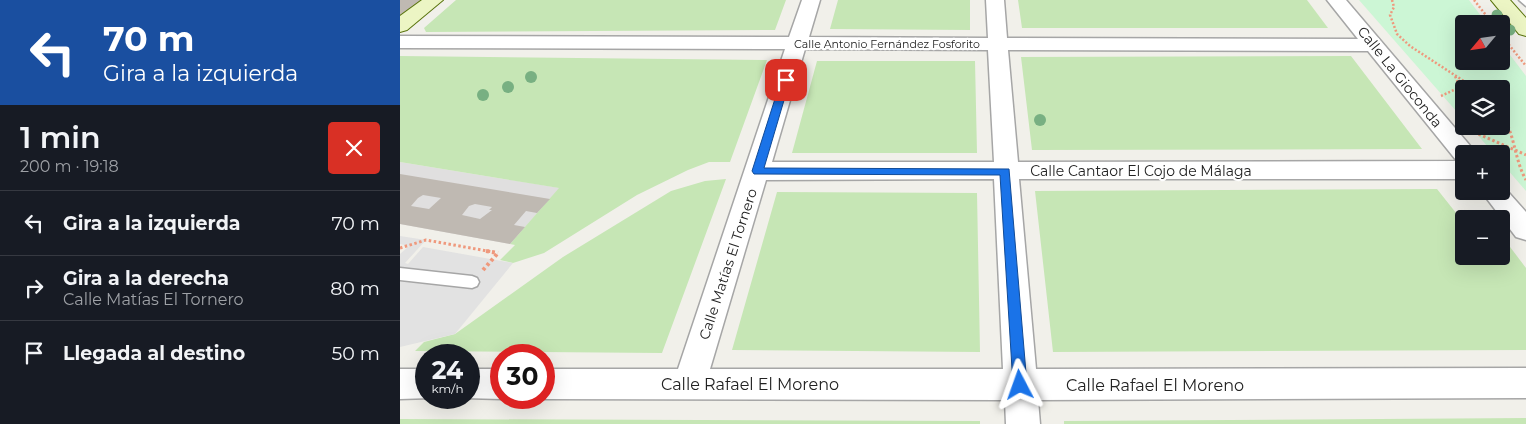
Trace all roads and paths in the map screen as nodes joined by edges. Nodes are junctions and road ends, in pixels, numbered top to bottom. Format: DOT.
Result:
graph roads {
  1 [pos="434,0"];
  2 [pos="811,0"];
  3 [pos="995,0"];
  4 [pos="1336,0"];
  5 [pos="1392,0"];
  6 [pos="1474,0"];
  7 [pos="1500,0"];
  8 [pos="1523,0"];
  9 [pos="1526,3"];
  10 [pos="1486,15"];
  11 [pos="400,26"];
  12 [pos="1526,30"];
  13 [pos="400,42"];
  14 [pos="797,44"];
  15 [pos="999,44"];
  16 [pos="1374,45"];
  17 [pos="1510,46"];
  18 [pos="1526,66"];
  19 [pos="1455,75"];
  20 [pos="1462,80"];
  21 [pos="1440,96"];
  22 [pos="1510,132"];
  23 [pos="1482,135"];
  24 [pos="1457,145"];
  25 [pos="1514,148"];
  26 [pos="1526,155"];
  27 [pos="1455,170"];
  28 [pos="757,171"];
  29 [pos="1006,172"];
  30 [pos="1526,180"];
  31 [pos="1501,200"];
  32 [pos="1526,230"];
  33 [pos="400,248"];
  34 [pos="400,274"];
  35 [pos="472,282"];
  36 [pos="1526,383"];
  37 [pos="400,384"];
  38 [pos="415,384"];
  39 [pos="555,384"];
  40 [pos="689,384"];
  41 [pos="1020,385"];
  42 [pos="1023,424"];
  1 -- 11 [label="main road"];
  2 -- 14 [label="street, Calle Matías El Tornero"];
  3 -- 15 [label="street"];
  4 -- 16 [label="street, Calle La Gioconda"];
  5 -- 19 [label="path"];
  6 -- 10 [label="path"];
  7 -- 12 [label="main road"];
  8 -- 9 [label="lane"];
  13 -- 14 [label="street, Calle Antonio Fernández Fosforito"];
  14 -- 15 [label="street, Calle Antonio Fernández Fosforito"];
  14 -- 28 [label="street, Calle Matías El Tornero"];
  15 -- 16 [label="street, Calle Antonio Fernández Fosforito"];
  15 -- 29 [label="street"];
  16 -- 24 [label="street, Calle La Gioconda"];
  17 -- 18 [label="path"];
  19 -- 20 [label="path"];
  19 -- 21 [label="path"];
  22 -- 25 [label="path"];
  23 -- 25 [label="path"];
  25 -- 26 [label="path"];
  25 -- 30 [label="path"];
  27 -- 29 [label="street, Calle Cantaor El Cojo de Málaga"];
  28 -- 29 [label="street, Calle Cantaor El Cojo de Málaga"];
  28 -- 40 [label="street, Calle Matías El Tornero"];
  29 -- 41 [label="street"];
  31 -- 32 [label="street"];
  33 -- 35 [label="path"];
  34 -- 35 [label="lane"];
  36 -- 41 [label="street, Calle Rafael El Moreno"];
  37 -- 38 [label="street"];
  39 -- 40 [label="street, Calle Rafael El Moreno"];
  40 -- 41 [label="street, Calle Rafael El Moreno"];
  41 -- 42 [label="street"];
}
